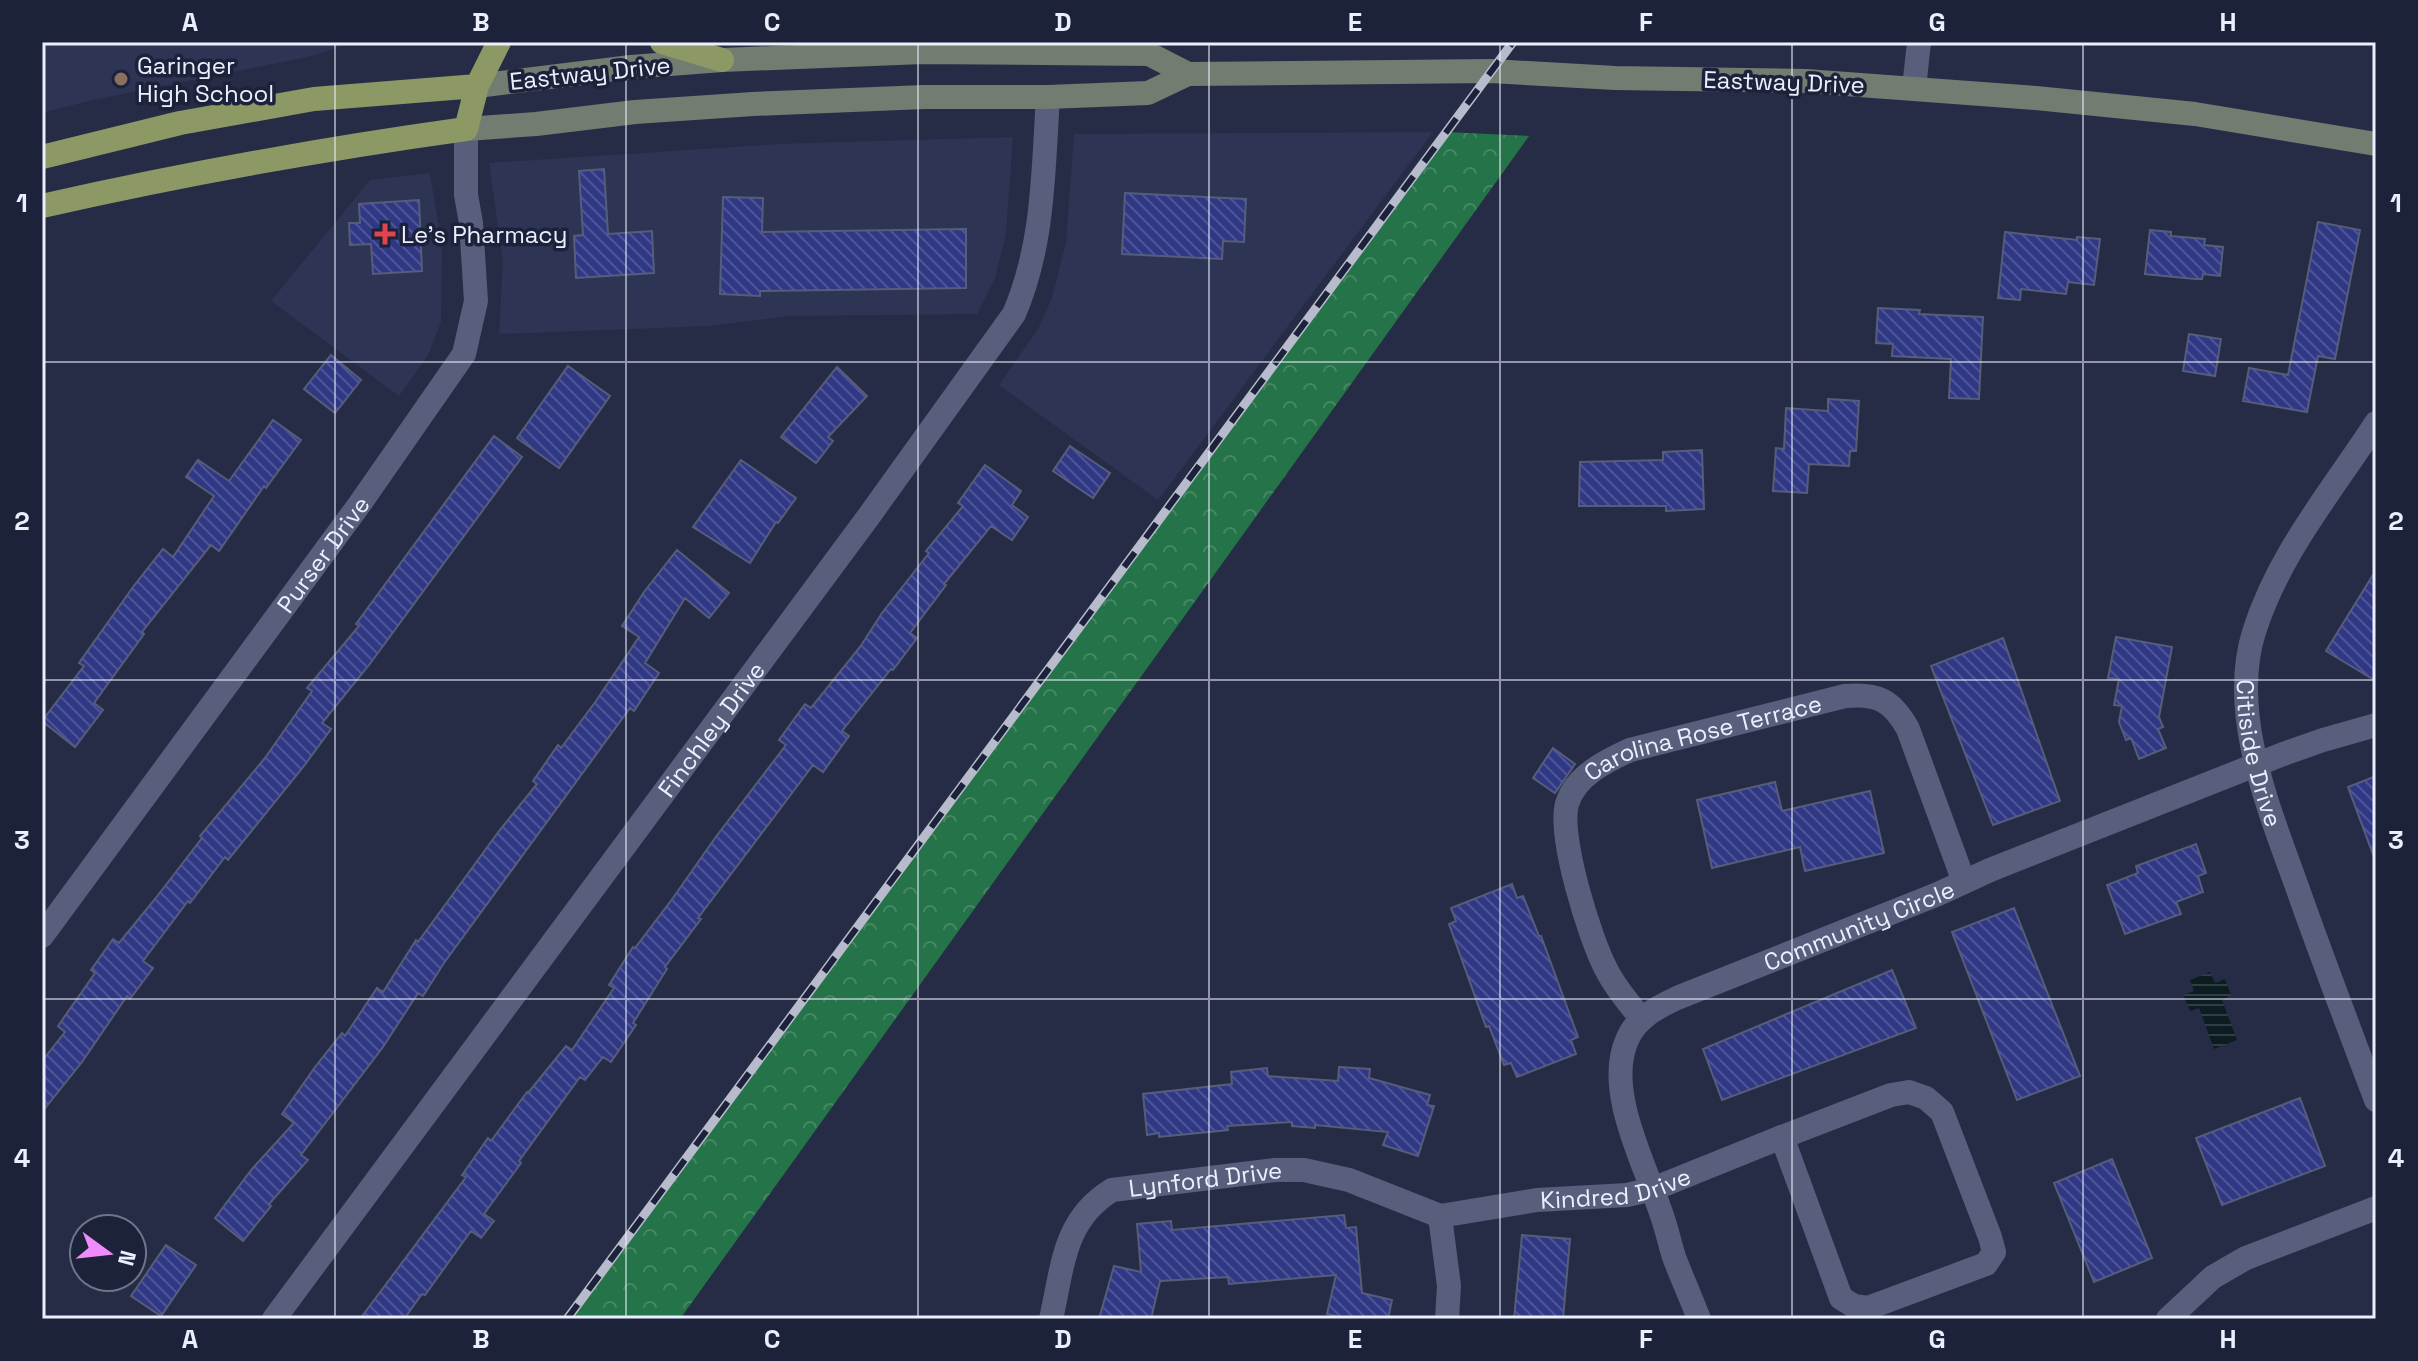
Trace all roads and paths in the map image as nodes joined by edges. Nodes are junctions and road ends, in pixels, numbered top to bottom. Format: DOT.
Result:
graph roads {
  1 [pos="499,42"];
  2 [pos="662,42"];
  3 [pos="1919,42"];
  4 [pos="722,60"];
  5 [pos="1188,74"];
  6 [pos="477,86"];
  7 [pos="1914,88"];
  8 [pos="1048,97"];
  9 [pos="466,129"];
  10 [pos="2376,144"];
  11 [pos="42,157"];
  12 [pos="42,206"];
  13 [pos="2376,423"];
  14 [pos="2376,725"];
  15 [pos="2257,764"];
  16 [pos="1964,882"];
  17 [pos="42,936"];
  18 [pos="1642,1019"];
  19 [pos="2376,1100"];
  20 [pos="1782,1137"];
  21 [pos="1653,1189"];
  22 [pos="2376,1208"];
  23 [pos="1440,1216"];
  24 [pos="274,1319"];
  25 [pos="1051,1319"];
  26 [pos="1447,1319"];
  27 [pos="1699,1319"];
  28 [pos="2168,1319"];
  1 -- 6 [label="main road"];
  2 -- 4 [label="main road"];
  3 -- 7 [label="street"];
  4 -- 5 [label="main road, Eastway Drive"];
  4 -- 6 [label="main road, Eastway Drive"];
  5 -- 7 [label="main road, Eastway Drive"];
  5 -- 8 [label="main road, Eastway Drive"];
  6 -- 9 [label="main road"];
  6 -- 11 [label="main road, Eastway Drive"];
  7 -- 10 [label="main road, Eastway Drive"];
  8 -- 9 [label="main road, Eastway Drive"];
  8 -- 24 [label="street, Finchley Drive"];
  9 -- 12 [label="main road, Eastway Drive"];
  9 -- 17 [label="street, Purser Drive"];
  13 -- 15 [label="street, Citiside Drive"];
  14 -- 15 [label="street, Community Circle"];
  15 -- 16 [label="street, Community Circle"];
  15 -- 19 [label="street, Citiside Drive"];
  16 -- 18 [label="street, Community Circle"];
  16 -- 18 [label="street, Carolina Rose Terrace"];
  18 -- 21 [label="street"];
  20 -- 20 [label="street, Kindred Drive"];
  20 -- 21 [label="street, Kindred Drive"];
  21 -- 23 [label="street, Kindred Drive"];
  21 -- 27 [label="street"];
  22 -- 28 [label="street"];
  23 -- 25 [label="street, Lynford Drive"];
  23 -- 26 [label="street"];
}
